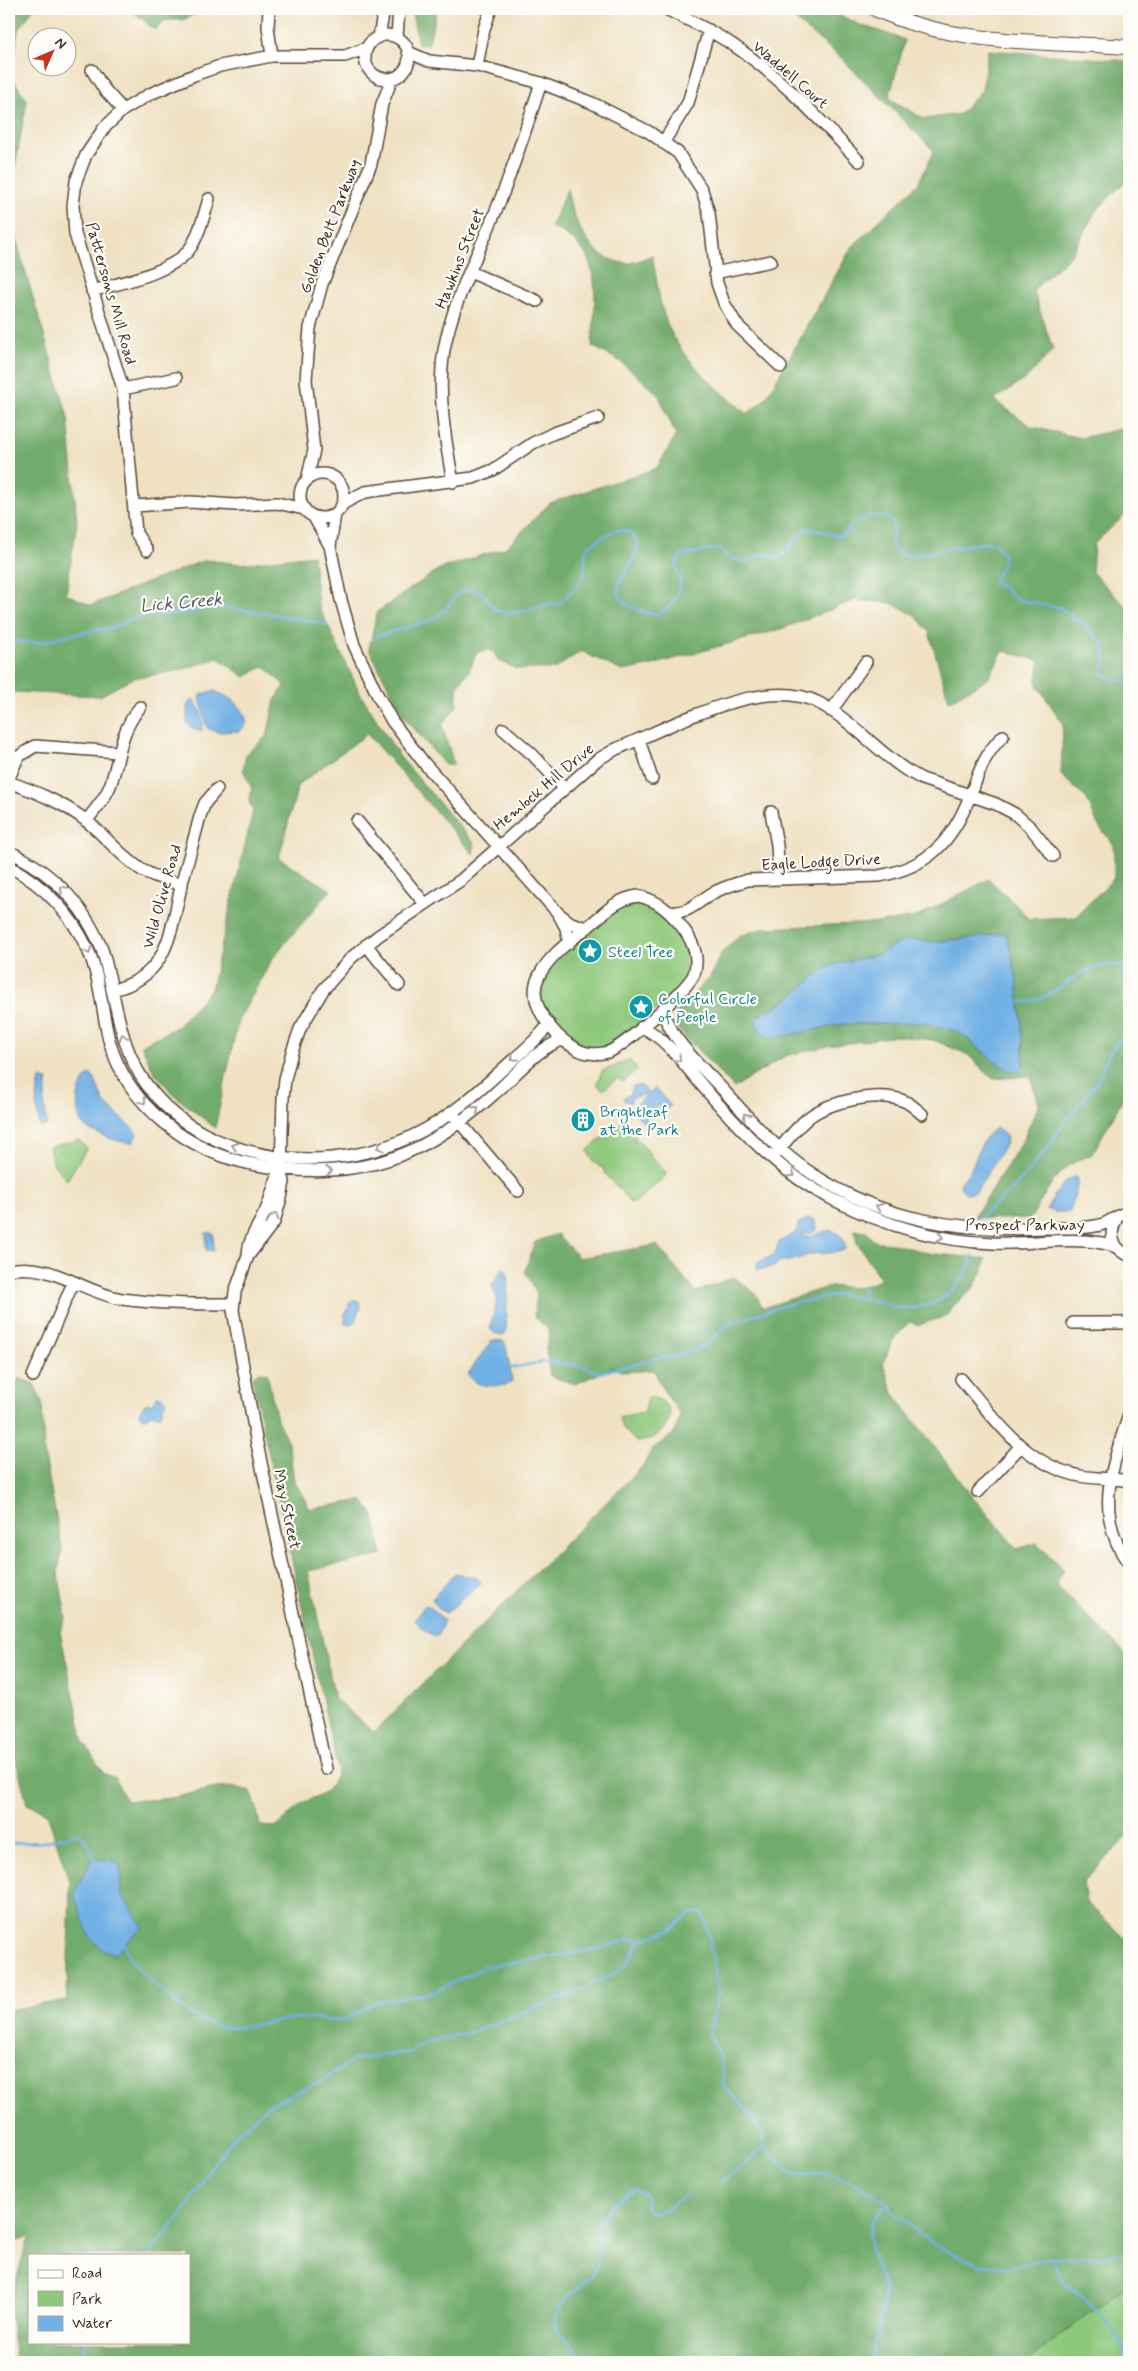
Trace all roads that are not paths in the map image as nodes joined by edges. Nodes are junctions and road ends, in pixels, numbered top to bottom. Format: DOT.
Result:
graph roads {
  1 [pos="269,9"];
  2 [pos="384,9"];
  3 [pos="398,9"];
  4 [pos="491,9"];
  5 [pos="666,9"];
  6 [pos="875,9"];
  7 [pos="709,30"];
  8 [pos="379,36"];
  9 [pos="396,38"];
  10 [pos="1129,47"];
  11 [pos="367,48"];
  12 [pos="408,52"];
  13 [pos="272,56"];
  14 [pos="345,56"];
  15 [pos="429,61"];
  16 [pos="366,66"];
  17 [pos="477,66"];
  18 [pos="406,68"];
  19 [pos="92,70"];
  20 [pos="375,76"];
  21 [pos="392,79"];
  22 [pos="541,83"];
  23 [pos="382,104"];
  24 [pos="123,110"];
  25 [pos="663,143"];
  26 [pos="860,161"];
  27 [pos="209,199"];
  28 [pos="771,261"];
  29 [pos="470,272"];
  30 [pos="715,273"];
  31 [pos="92,291"];
  32 [pos="537,301"];
  33 [pos="781,367"];
  34 [pos="176,378"];
  35 [pos="123,389"];
  36 [pos="598,418"];
  37 [pos="314,450"];
  38 [pos="335,480"];
  39 [pos="453,482"];
  40 [pos="304,484"];
  41 [pos="366,492"];
  42 [pos="277,503"];
  43 [pos="342,504"];
  44 [pos="135,506"];
  45 [pos="304,509"];
  46 [pos="335,514"];
  47 [pos="314,517"];
  48 [pos="330,546"];
  49 [pos="147,550"];
  50 [pos="866,662"];
  51 [pos="140,707"];
  52 [pos="832,711"];
  53 [pos="503,729"];
  54 [pos="1003,736"];
  55 [pos="639,740"];
  56 [pos="118,752"];
  57 [pos="9,778"];
  58 [pos="652,779"];
  59 [pos="9,782"];
  60 [pos="217,788"];
  61 [pos="564,788"];
  62 [pos="970,796"];
  63 [pos="771,812"];
  64 [pos="86,820"];
  65 [pos="357,821"];
  66 [pos="498,846"];
  67 [pos="9,852"];
  68 [pos="1053,856"];
  69 [pos="9,866"];
  70 [pos="779,878"];
  71 [pos="182,885"];
  72 [pos="425,904"];
  73 [pos="693,907"];
  74 [pos="670,912"];
  75 [pos="558,913"];
  76 [pos="587,928"];
  77 [pos="686,931"];
  78 [pos="569,943"];
  79 [pos="366,945"];
  80 [pos="399,985"];
  81 [pos="112,990"];
  82 [pos="662,1010"];
  83 [pos="549,1024"];
  84 [pos="642,1027"];
  85 [pos="563,1040"];
  86 [pos="452,1112"];
  87 [pos="922,1114"];
  88 [pos="460,1123"];
  89 [pos="780,1149"];
  90 [pos="772,1159"];
  91 [pos="281,1163"];
  92 [pos="518,1191"];
  93 [pos="1129,1208"];
  94 [pos="1122,1216"];
  95 [pos="1116,1247"];
  96 [pos="1128,1256"];
  97 [pos="9,1270"];
  98 [pos="73,1283"];
  99 [pos="233,1304"];
  100 [pos="1129,1323"];
  101 [pos="1073,1324"];
  102 [pos="33,1376"];
  103 [pos="961,1379"];
  104 [pos="1129,1415"];
  105 [pos="1020,1447"];
  106 [pos="1110,1478"];
  107 [pos="1129,1481"];
  108 [pos="978,1492"];
  109 [pos="1129,1564"];
  110 [pos="326,1769"];
  1 -- 13 [label="street"];
  2 -- 8 [label="street"];
  3 -- 9 [label="street"];
  4 -- 17 [label="street"];
  5 -- 7 [label="street, Waddell Court"];
  6 -- 10 [label="main road"];
  7 -- 25 [label="street"];
  7 -- 26 [label="street, Waddell Court"];
  8 -- 9 [label="street"];
  8 -- 11 [label="street"];
  9 -- 12 [label="street"];
  11 -- 14 [label="street, Pattersons Mill Road"];
  11 -- 16 [label="street"];
  12 -- 15 [label="street"];
  12 -- 18 [label="street"];
  13 -- 14 [label="street, Pattersons Mill Road"];
  13 -- 24 [label="street, Pattersons Mill Road"];
  14 -- 16 [label="street, Pattersons Mill Road"];
  15 -- 17 [label="street"];
  15 -- 18 [label="street"];
  16 -- 20 [label="street"];
  17 -- 22 [label="street"];
  18 -- 21 [label="street"];
  19 -- 24 [label="street"];
  20 -- 21 [label="street"];
  20 -- 23 [label="street, Golden Belt Parkway"];
  21 -- 23 [label="street, Golden Belt Parkway"];
  22 -- 25 [label="street"];
  22 -- 29 [label="street, Hawkins Street"];
  23 -- 37 [label="street, Golden Belt Parkway"];
  24 -- 31 [label="street, Pattersons Mill Road"];
  25 -- 30 [label="street"];
  27 -- 31 [label="street"];
  28 -- 30 [label="street"];
  29 -- 32 [label="street"];
  29 -- 39 [label="street, Hawkins Street"];
  30 -- 33 [label="street"];
  31 -- 35 [label="street, Pattersons Mill Road"];
  34 -- 35 [label="street"];
  35 -- 44 [label="street, Pattersons Mill Road"];
  36 -- 39 [label="street"];
  37 -- 38 [label="street, Golden Belt Parkway"];
  37 -- 40 [label="street, Golden Belt Parkway"];
  38 -- 40 [label="street"];
  38 -- 41 [label="street"];
  38 -- 43 [label="street"];
  39 -- 41 [label="street"];
  40 -- 42 [label="street"];
  40 -- 45 [label="street"];
  41 -- 43 [label="street"];
  42 -- 44 [label="street"];
  42 -- 45 [label="street"];
  43 -- 46 [label="street"];
  44 -- 49 [label="street, Pattersons Mill Road"];
  45 -- 47 [label="street"];
  46 -- 47 [label="street"];
  46 -- 48 [label="street"];
  47 -- 48 [label="street"];
  48 -- 66 [label="street"];
  50 -- 52 [label="street"];
  51 -- 56 [label="street"];
  52 -- 55 [label="street, Hemlock Hill Drive"];
  52 -- 62 [label="street, Hemlock Hill Drive"];
  53 -- 61 [label="street"];
  54 -- 62 [label="street, Eagle Lodge Drive"];
  55 -- 58 [label="street"];
  55 -- 61 [label="street, Hemlock Hill Drive"];
  56 -- 57 [label="street"];
  56 -- 64 [label="street"];
  59 -- 64 [label="street"];
  60 -- 71 [label="street, Wild Olive Road"];
  61 -- 66 [label="street, Hemlock Hill Drive"];
  62 -- 68 [label="street, Hemlock Hill Drive"];
  62 -- 70 [label="street, Eagle Lodge Drive"];
  63 -- 70 [label="street"];
  64 -- 71 [label="street"];
  65 -- 72 [label="street"];
  66 -- 72 [label="street, Hemlock Hill Drive"];
  66 -- 75 [label="street"];
  81 -- 67 [label="street, one-way"];
  69 -- 91 [label="street, one-way"];
  70 -- 73 [label="street, Eagle Lodge Drive"];
  71 -- 81 [label="street, Wild Olive Road"];
  72 -- 79 [label="street, Hemlock Hill Drive"];
  73 -- 74 [label="street, Eagle Lodge Drive"];
  73 -- 77 [label="street"];
  74 -- 76 [label="street"];
  74 -- 77 [label="street"];
  75 -- 76 [label="street"];
  75 -- 78 [label="street"];
  76 -- 78 [label="street"];
  77 -- 82 [label="street"];
  78 -- 83 [label="street"];
  79 -- 80 [label="street"];
  79 -- 91 [label="street, Hemlock Hill Drive"];
  91 -- 81 [label="street, one-way"];
  82 -- 84 [label="street"];
  89 -- 82 [label="street, Prospect Parkway, one-way"];
  83 -- 85 [label="street"];
  83 -- 86 [label="street, one-way"];
  84 -- 85 [label="street"];
  84 -- 90 [label="street, Prospect Parkway, one-way"];
  88 -- 85 [label="street, one-way"];
  86 -- 88 [label="street"];
  86 -- 91 [label="street, one-way"];
  87 -- 89 [label="street"];
  91 -- 88 [label="street, one-way"];
  88 -- 92 [label="street"];
  89 -- 90 [label="street"];
  94 -- 89 [label="street, Prospect Parkway, one-way"];
  90 -- 95 [label="street, Prospect Parkway, one-way"];
  91 -- 99 [label="street, May Street"];
  93 -- 94 [label="street"];
  94 -- 95 [label="street"];
  95 -- 96 [label="street, Prospect Parkway"];
  97 -- 98 [label="street"];
  98 -- 99 [label="street"];
  98 -- 102 [label="street"];
  99 -- 110 [label="street, May Street"];
  100 -- 101 [label="street"];
  103 -- 105 [label="street"];
  104 -- 106 [label="street"];
  105 -- 106 [label="street"];
  105 -- 108 [label="street"];
  106 -- 107 [label="street"];
  106 -- 109 [label="street"];
}
